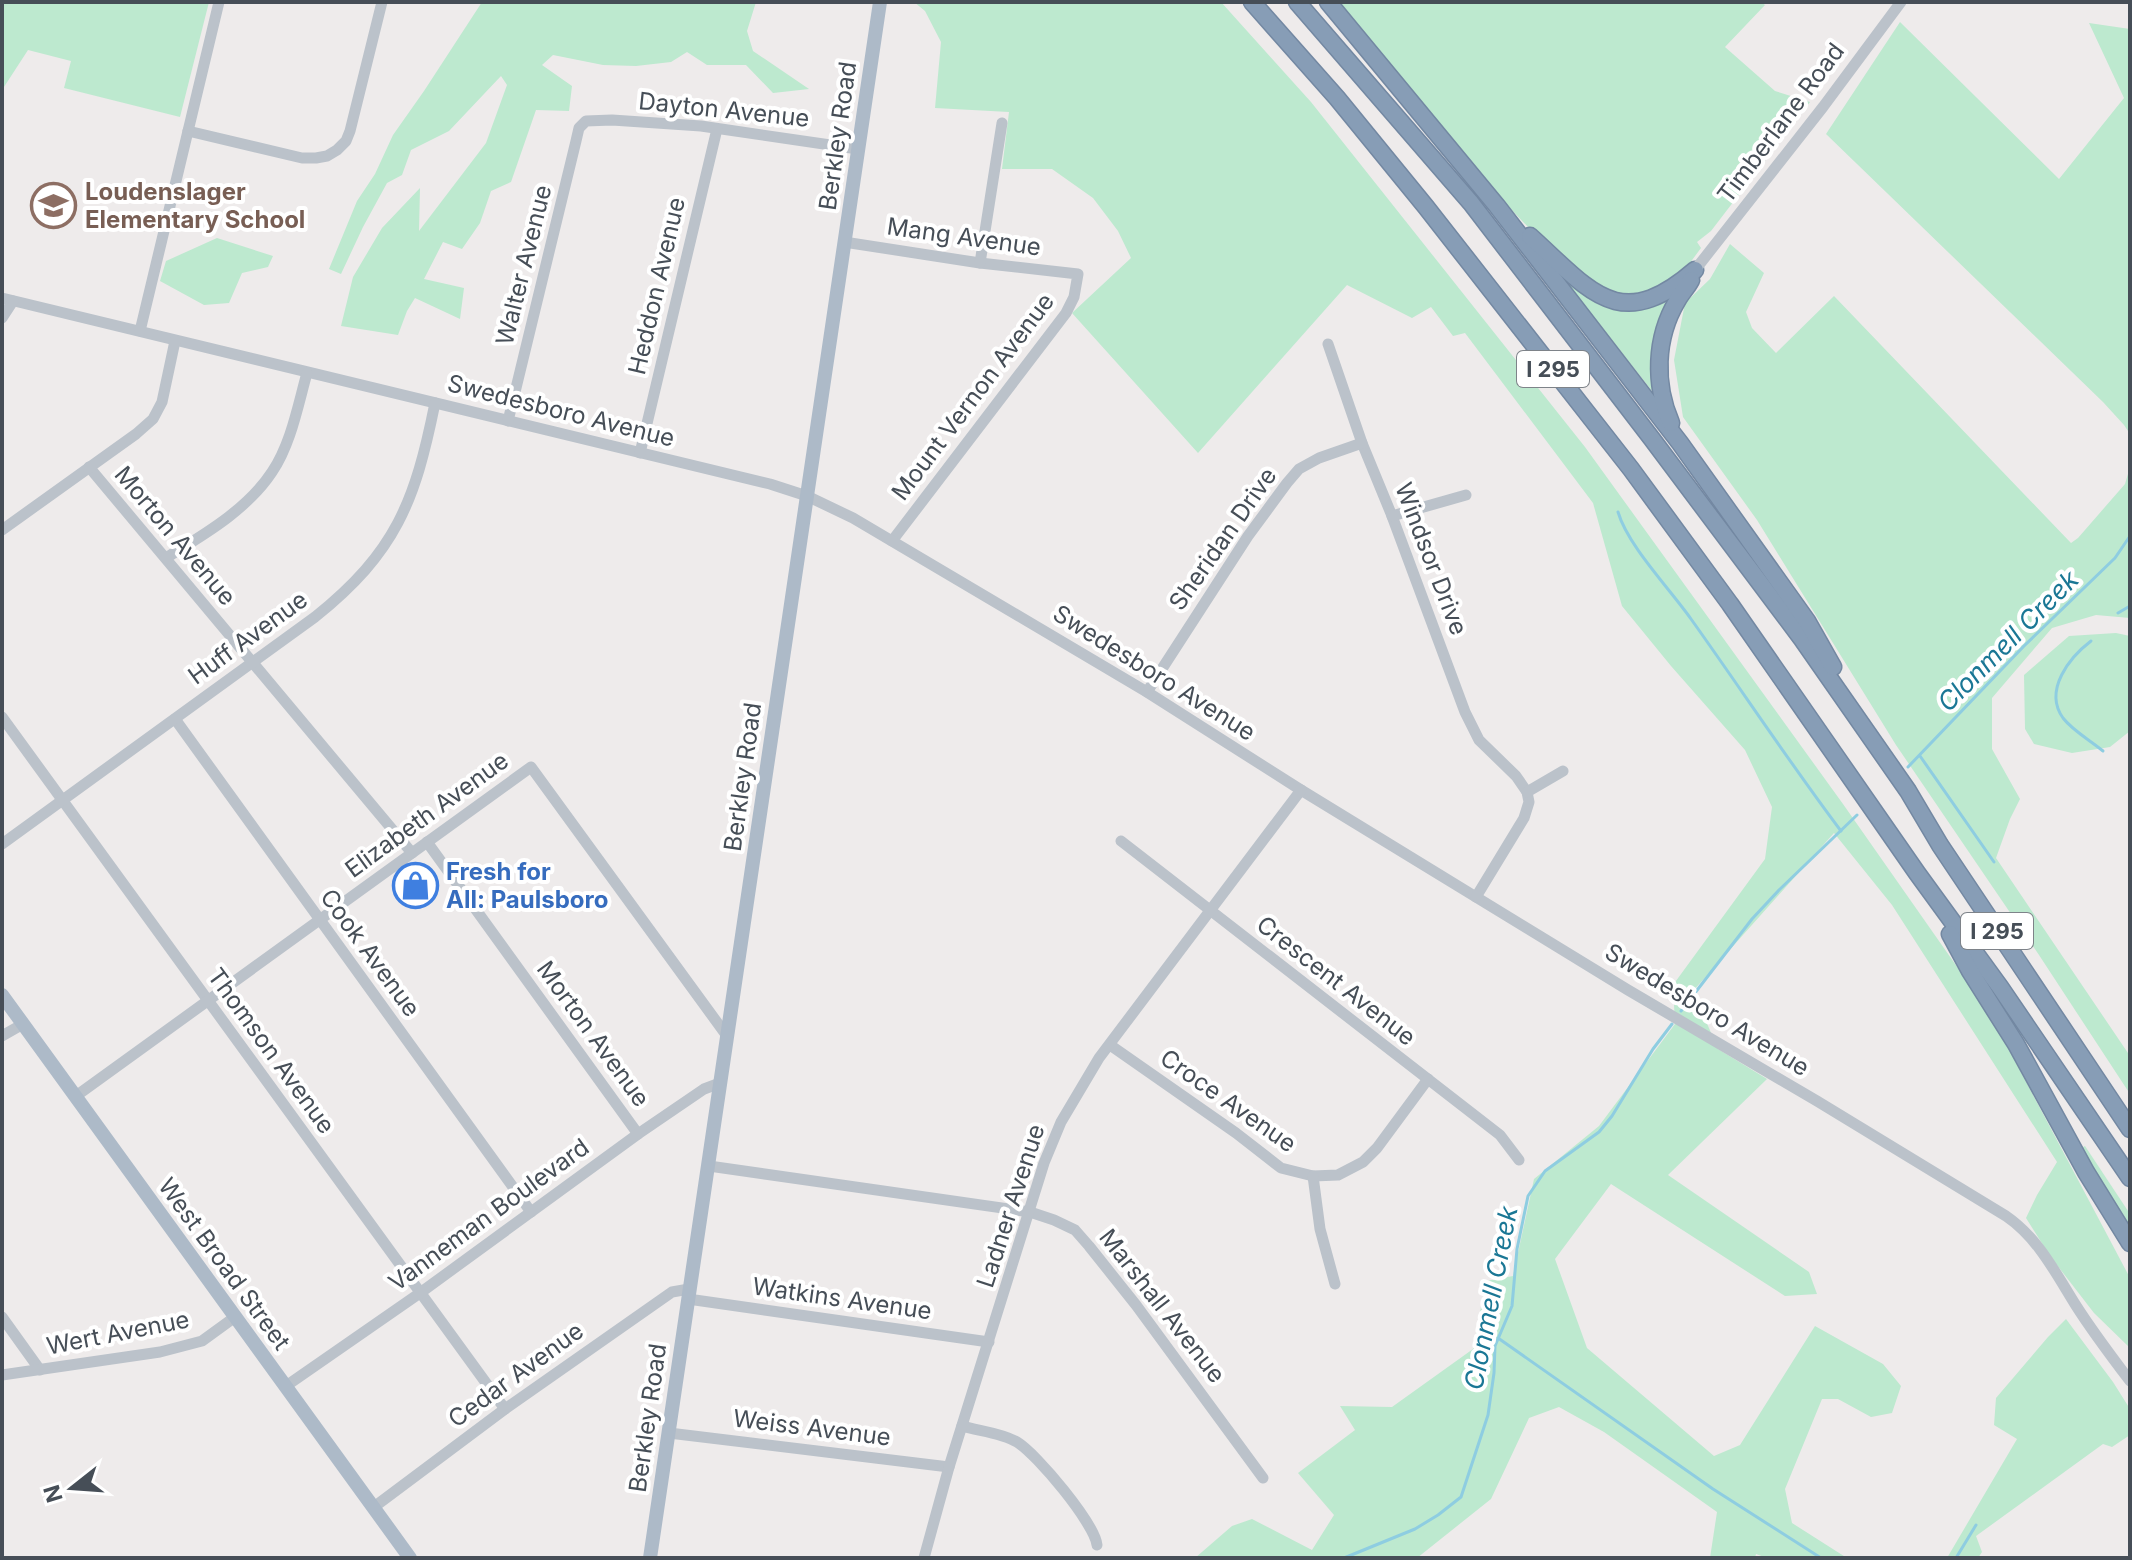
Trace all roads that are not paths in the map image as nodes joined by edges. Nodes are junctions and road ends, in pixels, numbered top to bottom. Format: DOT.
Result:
graph roads {
  1 [pos="219,2"];
  2 [pos="382,2"];
  3 [pos="880,2"];
  4 [pos="1239,2"];
  5 [pos="1252,2"];
  6 [pos="1297,2"];
  7 [pos="1328,2"];
  8 [pos="1901,2"];
  9 [pos="1337,98"];
  10 [pos="586,121"];
  11 [pos="1002,123"];
  12 [pos="717,129"];
  13 [pos="188,131"];
  14 [pos="858,149"];
  15 [pos="1497,206"];
  16 [pos="844,242"];
  17 [pos="980,263"];
  18 [pos="1695,270"];
  19 [pos="1078,274"];
  20 [pos="8,300"];
  21 [pos="2,318"];
  22 [pos="140,331"];
  23 [pos="175,341"];
  24 [pos="1328,344"];
  25 [pos="307,373"];
  26 [pos="435,403"];
  27 [pos="508,421"];
  28 [pos="1362,443"];
  29 [pos="1680,443"];
  30 [pos="640,453"];
  31 [pos="89,467"];
  32 [pos="1466,495"];
  33 [pos="807,496"];
  34 [pos="1392,516"];
  35 [pos="2,530"];
  36 [pos="892,541"];
  37 [pos="166,558"];
  38 [pos="251,662"];
  39 [pos="1147,692"];
  40 [pos="2,717"];
  41 [pos="175,719"];
  42 [pos="1867,732"];
  43 [pos="1563,771"];
  44 [pos="1301,790"];
  45 [pos="1527,792"];
  46 [pos="62,801"];
  47 [pos="1121,841"];
  48 [pos="427,842"];
  49 [pos="2,844"];
  50 [pos="412,853"];
  51 [pos="1917,873"];
  52 [pos="1476,897"];
  53 [pos="1210,911"];
  54 [pos="319,920"];
  55 [pos="2,995"];
  56 [pos="208,1001"];
  57 [pos="23,1024"];
  58 [pos="2,1036"];
  59 [pos="727,1036"];
  60 [pos="1110,1045"];
  61 [pos="1428,1079"];
  62 [pos="720,1083"];
  63 [pos="76,1096"];
  64 [pos="2130,1129"];
  65 [pos="638,1134"];
  66 [pos="1519,1160"];
  67 [pos="709,1166"];
  68 [pos="1313,1176"];
  69 [pos="2130,1178"];
  70 [pos="531,1212"];
  71 [pos="1030,1212"];
  72 [pos="2130,1243"];
  73 [pos="1335,1284"];
  74 [pos="420,1293"];
  75 [pos="689,1294"];
  76 [pos="2,1317"];
  77 [pos="235,1317"];
  78 [pos="989,1342"];
  79 [pos="40,1370"];
  80 [pos="2,1375"];
  81 [pos="2130,1381"];
  82 [pos="286,1386"];
  83 [pos="505,1409"];
  84 [pos="962,1426"];
  85 [pos="669,1433"];
  86 [pos="949,1467"];
  87 [pos="1263,1478"];
  88 [pos="374,1507"];
  89 [pos="1097,1545"];
  90 [pos="410,1558"];
  91 [pos="650,1558"];
  92 [pos="924,1558"];
  1 -- 13 [label="street"];
  2 -- 13 [label="street"];
  3 -- 14 [label="main road, Berkley Road"];
  4 -- 9 [label="highway"];
  5 -- 9 [label="highway, I 295"];
  6 -- 42 [label="highway, I 295"];
  7 -- 15 [label="highway"];
  8 -- 18 [label="street, Timberlane Road"];
  9 -- 51 [label="highway, I 295"];
  10 -- 12 [label="street, Dayton Avenue"];
  10 -- 27 [label="street, Walter Avenue"];
  11 -- 17 [label="street"];
  12 -- 14 [label="street, Dayton Avenue"];
  12 -- 30 [label="street, Heddon Avenue"];
  13 -- 22 [label="street"];
  14 -- 16 [label="main road, Berkley Road"];
  15 -- 18 [label="highway"];
  15 -- 29 [label="highway"];
  16 -- 17 [label="street, Mang Avenue"];
  16 -- 33 [label="main road, Berkley Road"];
  17 -- 19 [label="street, Mang Avenue"];
  18 -- 29 [label="highway"];
  19 -- 36 [label="street, Mount Vernon Avenue"];
  20 -- 21 [label="street"];
  20 -- 22 [label="street, Swedesboro Avenue"];
  22 -- 23 [label="street, Swedesboro Avenue"];
  23 -- 25 [label="street, Swedesboro Avenue"];
  23 -- 31 [label="street"];
  24 -- 28 [label="street, Windsor Drive"];
  25 -- 26 [label="street, Swedesboro Avenue"];
  25 -- 37 [label="street"];
  26 -- 27 [label="street, Swedesboro Avenue"];
  26 -- 38 [label="street, Huff Avenue"];
  27 -- 30 [label="street, Swedesboro Avenue"];
  28 -- 34 [label="street, Windsor Drive"];
  28 -- 39 [label="street, Sheridan Drive"];
  29 -- 42 [label="highway"];
  30 -- 33 [label="street, Swedesboro Avenue"];
  31 -- 35 [label="street"];
  31 -- 37 [label="street, Morton Avenue"];
  32 -- 34 [label="street"];
  33 -- 36 [label="street, Swedesboro Avenue"];
  33 -- 59 [label="main road, Berkley Road"];
  34 -- 45 [label="street, Windsor Drive"];
  36 -- 39 [label="street, Swedesboro Avenue"];
  37 -- 38 [label="street, Morton Avenue"];
  38 -- 41 [label="street, Huff Avenue"];
  38 -- 50 [label="street, Morton Avenue"];
  39 -- 44 [label="street, Swedesboro Avenue"];
  40 -- 46 [label="street, Thomson Avenue"];
  41 -- 46 [label="street, Huff Avenue"];
  41 -- 54 [label="street, Cook Avenue"];
  42 -- 64 [label="highway, I 295"];
  43 -- 45 [label="street"];
  44 -- 52 [label="street, Swedesboro Avenue"];
  44 -- 53 [label="street, Ladner Avenue"];
  45 -- 52 [label="street"];
  46 -- 49 [label="street, Huff Avenue"];
  46 -- 56 [label="street, Thomson Avenue"];
  47 -- 53 [label="street, Crescent Avenue"];
  48 -- 50 [label="street, Elizabeth Avenue"];
  48 -- 59 [label="street, Elizabeth Avenue"];
  48 -- 65 [label="street, Morton Avenue"];
  50 -- 54 [label="street, Elizabeth Avenue"];
  51 -- 69 [label="highway, I 295"];
  51 -- 72 [label="highway"];
  52 -- 81 [label="street, Swedesboro Avenue"];
  53 -- 60 [label="street, Ladner Avenue"];
  53 -- 61 [label="street, Crescent Avenue"];
  54 -- 56 [label="street, Elizabeth Avenue"];
  54 -- 70 [label="street, Cook Avenue"];
  55 -- 57 [label="main road, West Broad Street"];
  56 -- 63 [label="street, Elizabeth Avenue"];
  56 -- 74 [label="street, Thomson Avenue"];
  57 -- 58 [label="street"];
  57 -- 63 [label="main road, West Broad Street"];
  59 -- 62 [label="main road, Berkley Road"];
  60 -- 68 [label="street, Croce Avenue"];
  60 -- 71 [label="street, Ladner Avenue"];
  61 -- 66 [label="street, Crescent Avenue"];
  61 -- 68 [label="street, Croce Avenue"];
  62 -- 65 [label="street, Vanneman Boulevard"];
  62 -- 67 [label="main road, Berkley Road"];
  63 -- 77 [label="main road, West Broad Street"];
  65 -- 70 [label="street, Vanneman Boulevard"];
  67 -- 71 [label="street, Marshall Avenue"];
  67 -- 75 [label="main road, Berkley Road"];
  68 -- 73 [label="street"];
  70 -- 74 [label="street, Vanneman Boulevard"];
  71 -- 78 [label="street, Ladner Avenue"];
  71 -- 87 [label="street, Marshall Avenue"];
  74 -- 82 [label="street, Vanneman Boulevard"];
  74 -- 83 [label="street, Thomson Avenue"];
  75 -- 78 [label="street, Watkins Avenue"];
  75 -- 83 [label="street, Cedar Avenue"];
  75 -- 85 [label="main road, Berkley Road"];
  76 -- 79 [label="street"];
  77 -- 79 [label="street, Wert Avenue"];
  77 -- 82 [label="main road, West Broad Street"];
  78 -- 84 [label="street, Ladner Avenue"];
  79 -- 80 [label="street, Wert Avenue"];
  82 -- 88 [label="main road, West Broad Street"];
  83 -- 88 [label="street, Cedar Avenue"];
  84 -- 86 [label="street, Ladner Avenue"];
  84 -- 89 [label="street"];
  85 -- 86 [label="street, Weiss Avenue"];
  85 -- 91 [label="main road, Berkley Road"];
  86 -- 92 [label="street, Ladner Avenue"];
  88 -- 90 [label="main road, West Broad Street"];
}
